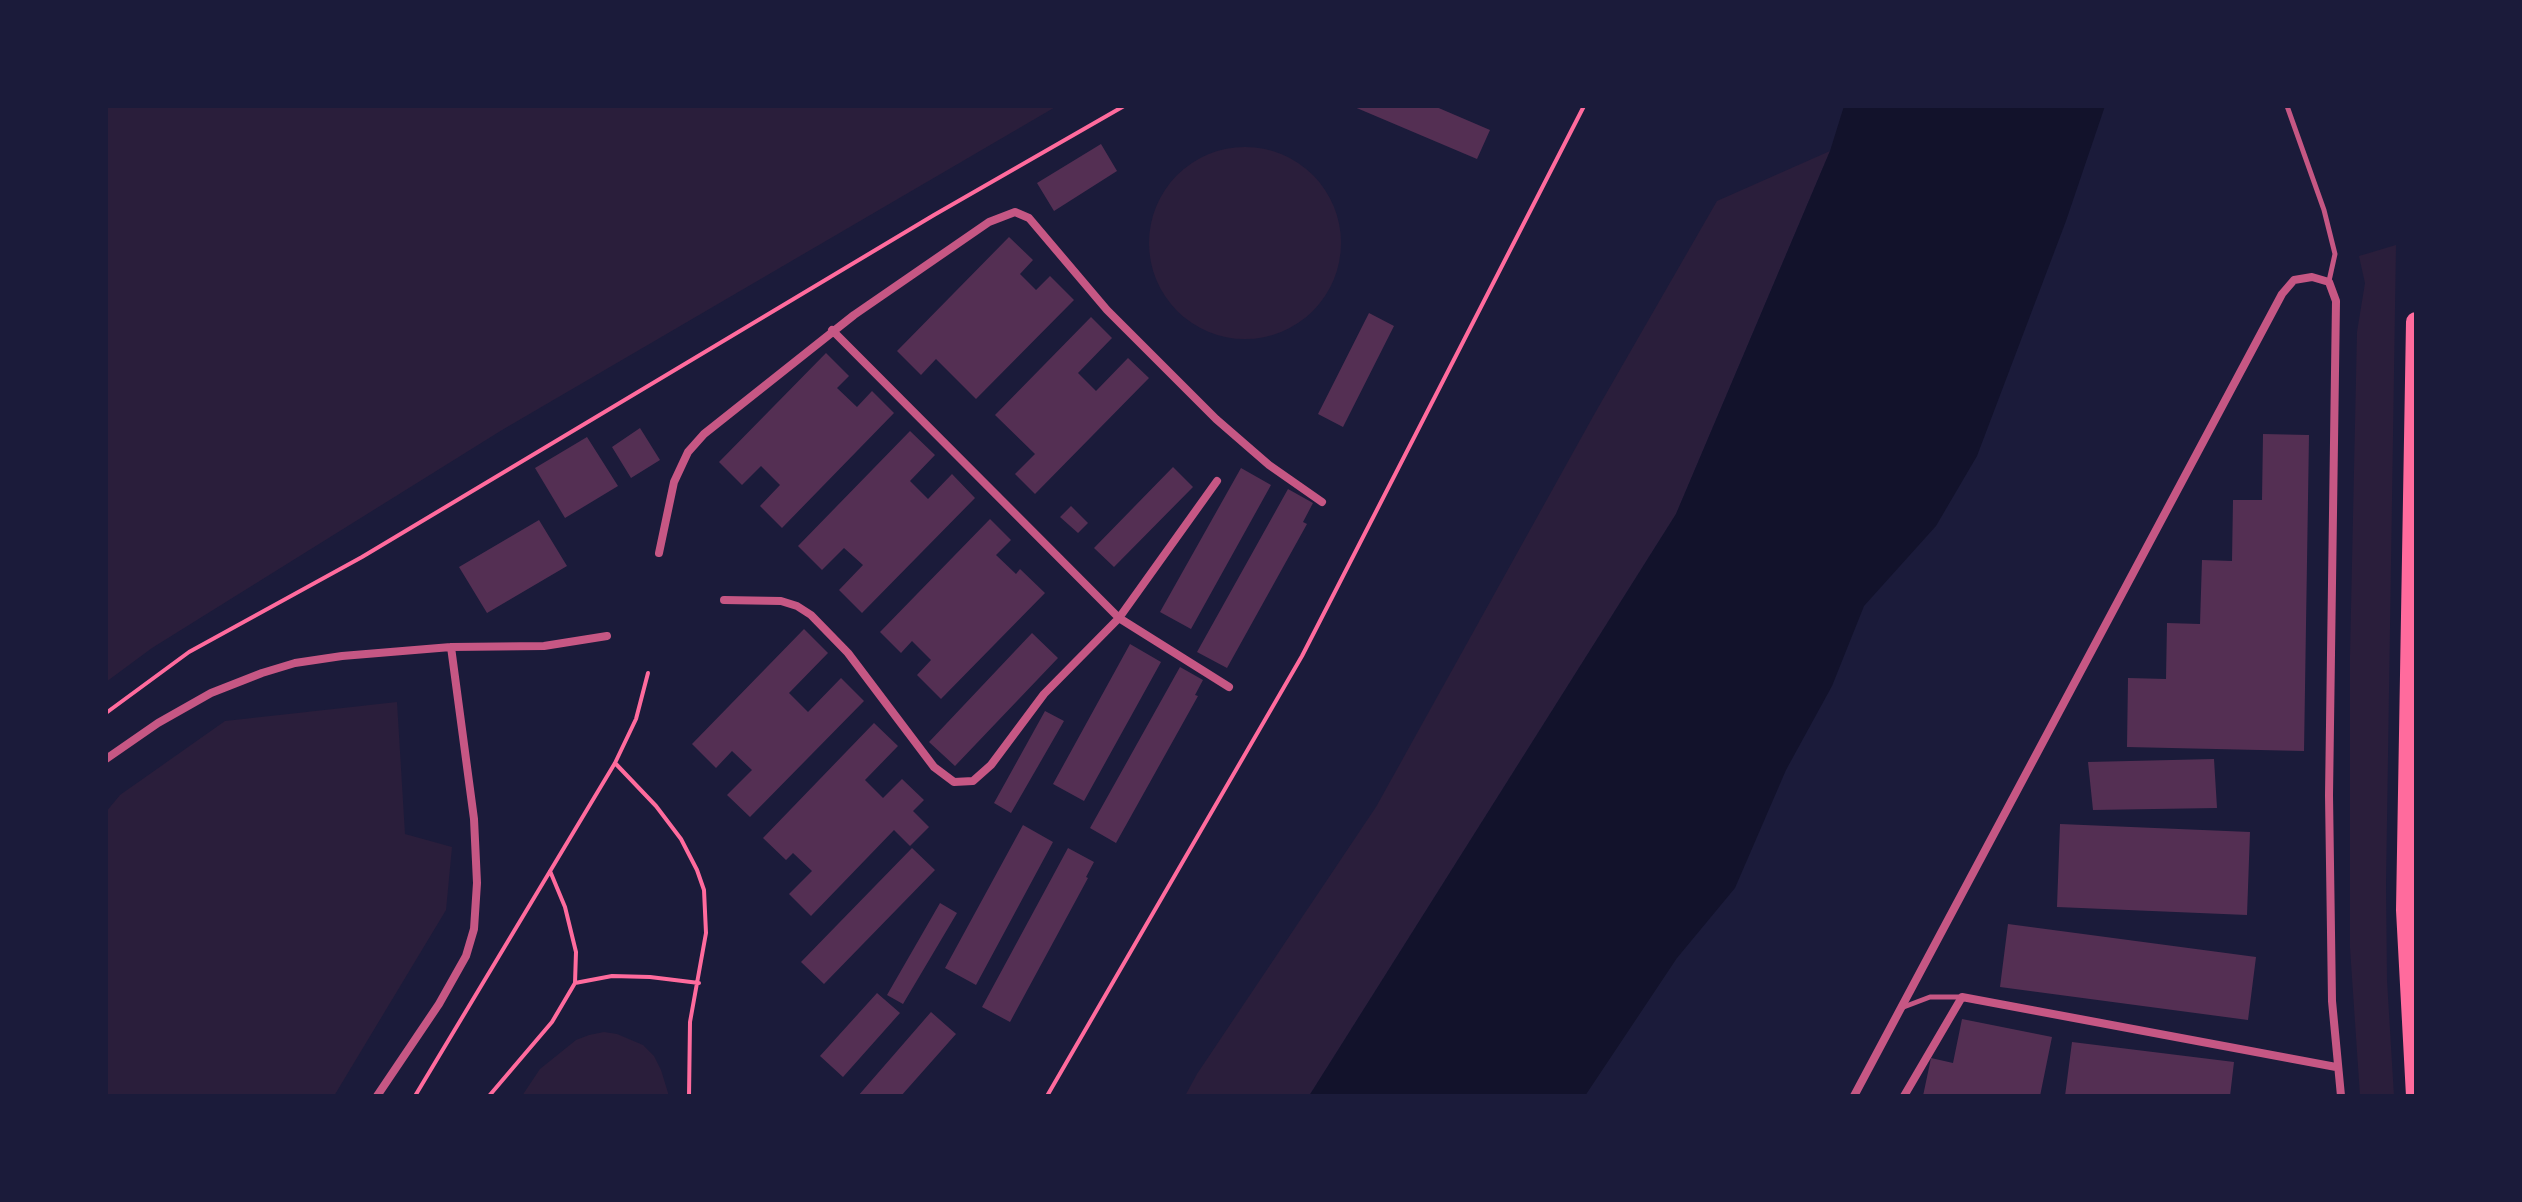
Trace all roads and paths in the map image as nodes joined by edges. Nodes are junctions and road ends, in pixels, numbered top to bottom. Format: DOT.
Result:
graph roads {
  1 [pos="1124,106"];
  2 [pos="1584,106"];
  3 [pos="2287,106"];
  4 [pos="2329,282"];
  5 [pos="2416,322"];
  6 [pos="832,330"];
  7 [pos="1217,481"];
  8 [pos="1322,502"];
  9 [pos="659,553"];
  10 [pos="724,600"];
  11 [pos="1119,618"];
  12 [pos="607,636"];
  13 [pos="451,647"];
  14 [pos="648,673"];
  15 [pos="1229,687"];
  16 [pos="106,713"];
  17 [pos="106,759"];
  18 [pos="615,763"];
  19 [pos="550,871"];
  20 [pos="575,983"];
  21 [pos="699,983"];
  22 [pos="1962,997"];
  23 [pos="1900,1009"];
  24 [pos="2336,1067"];
  25 [pos="377,1096"];
  26 [pos="415,1096"];
  27 [pos="489,1096"];
  28 [pos="689,1096"];
  29 [pos="1047,1096"];
  30 [pos="1854,1096"];
  31 [pos="1904,1096"];
  32 [pos="2341,1096"];
  33 [pos="2416,1096"];
  1 -- 16 [label="path"];
  2 -- 29 [label="path"];
  3 -- 4 [label="lane"];
  4 -- 23 [label="street"];
  4 -- 24 [label="street"];
  5 -- 33 [label="highway"];
  6 -- 8 [label="street"];
  6 -- 9 [label="street"];
  6 -- 11 [label="street"];
  7 -- 11 [label="street"];
  10 -- 11 [label="street"];
  11 -- 15 [label="street"];
  12 -- 13 [label="street"];
  13 -- 17 [label="street"];
  13 -- 25 [label="street"];
  14 -- 18 [label="path"];
  18 -- 19 [label="path"];
  18 -- 21 [label="path"];
  19 -- 20 [label="path"];
  19 -- 26 [label="path"];
  20 -- 21 [label="path"];
  20 -- 27 [label="path"];
  21 -- 28 [label="path"];
  22 -- 23 [label="lane"];
  22 -- 24 [label="street"];
  22 -- 31 [label="street"];
  23 -- 30 [label="street"];
  24 -- 32 [label="street"];
}
